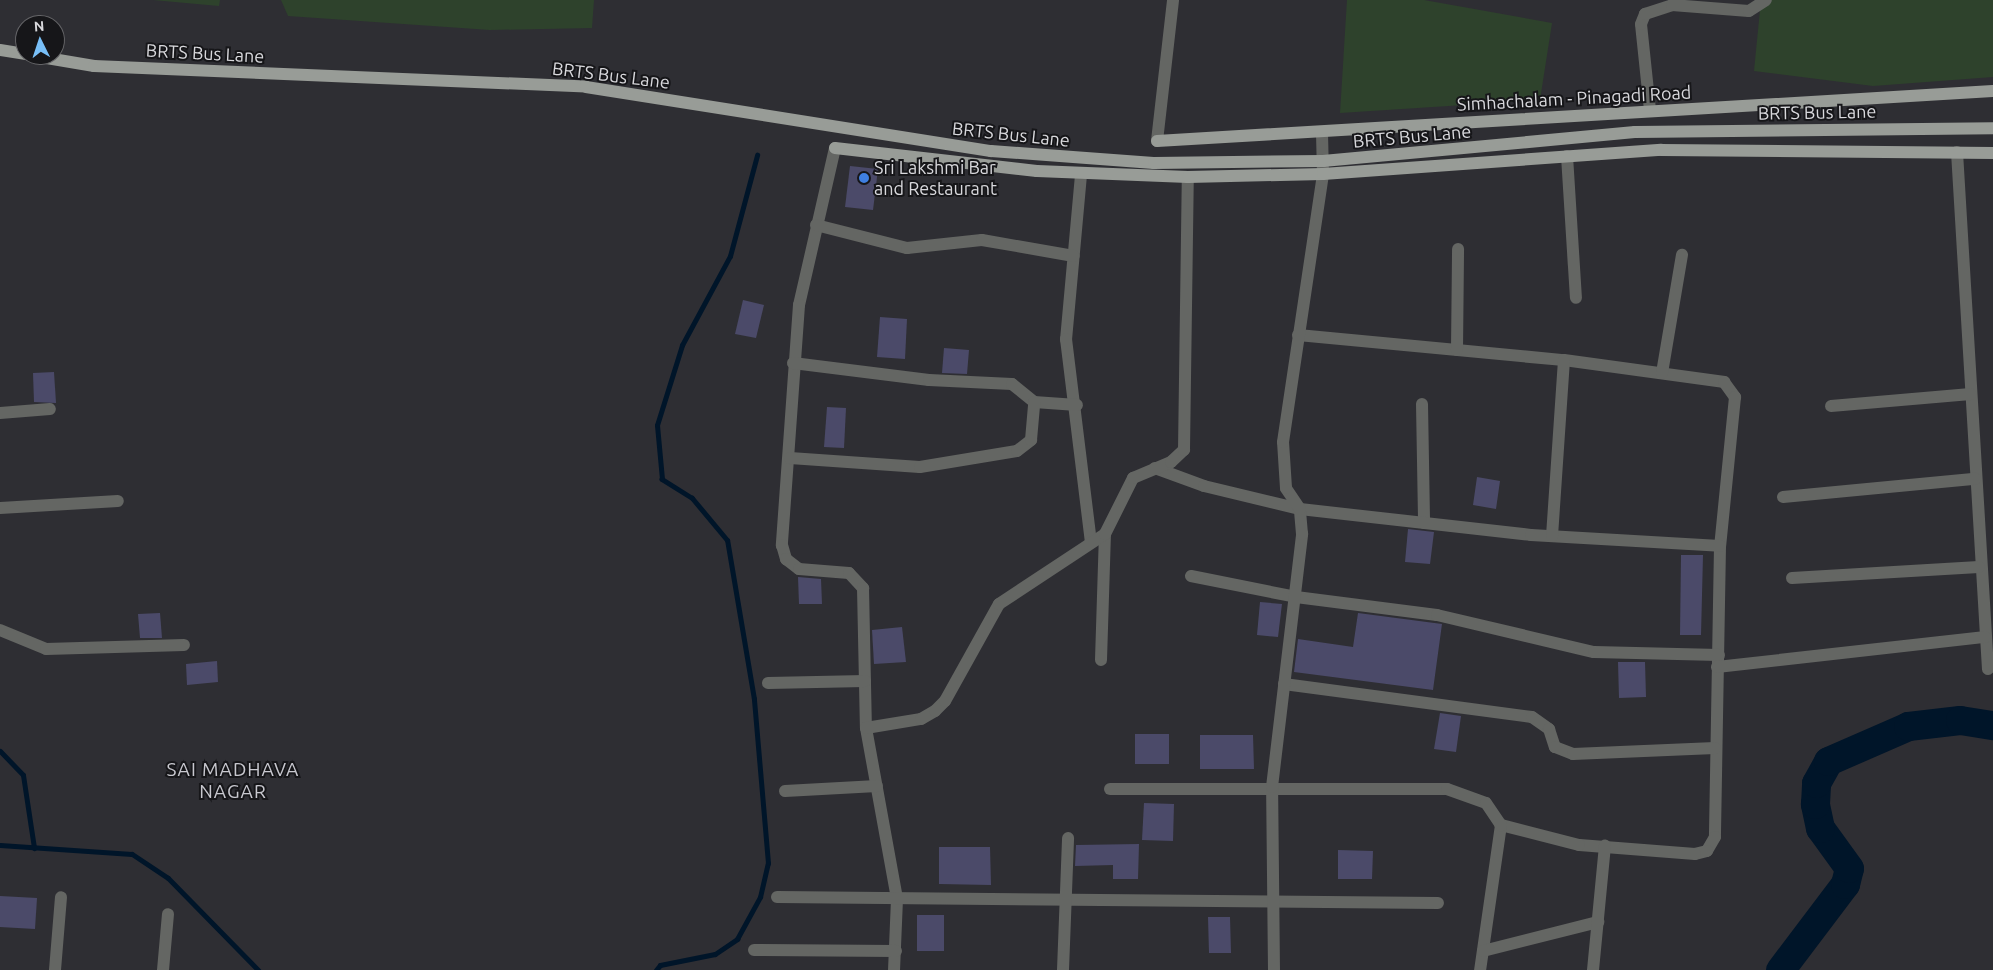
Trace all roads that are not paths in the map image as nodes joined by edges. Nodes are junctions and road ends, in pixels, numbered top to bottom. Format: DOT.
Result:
graph roads {
  1 [pos="1173,0"];
  2 [pos="1766,0"];
  3 [pos="0,50"];
  4 [pos="15,52"];
  5 [pos="65,61"];
  6 [pos="1993,91"];
  7 [pos="1650,110"];
  8 [pos="1993,128"];
  9 [pos="1322,132"];
  10 [pos="1157,141"];
  11 [pos="835,148"];
  12 [pos="1957,152"];
  13 [pos="1993,153"];
  14 [pos="1567,156"];
  15 [pos="1323,161"];
  16 [pos="1323,174"];
  17 [pos="1081,175"];
  18 [pos="1188,176"];
  19 [pos="816,225"];
  20 [pos="1458,249"];
  21 [pos="1682,255"];
  22 [pos="1074,256"];
  23 [pos="1576,298"];
  24 [pos="1298,335"];
  25 [pos="1457,350"];
  26 [pos="1564,360"];
  27 [pos="793,363"];
  28 [pos="1662,374"];
  29 [pos="1970,394"];
  30 [pos="1034,402"];
  31 [pos="1422,404"];
  32 [pos="1077,405"];
  33 [pos="1831,406"];
  34 [pos="50,409"];
  35 [pos="0,413"];
  36 [pos="790,458"];
  37 [pos="1154,468"];
  38 [pos="1975,479"];
  39 [pos="1783,497"];
  40 [pos="118,501"];
  41 [pos="0,508"];
  42 [pos="1300,508"];
  43 [pos="1424,523"];
  44 [pos="1105,534"];
  45 [pos="1552,536"];
  46 [pos="1091,542"];
  47 [pos="1720,546"];
  48 [pos="1979,567"];
  49 [pos="1192,576"];
  50 [pos="1792,578"];
  51 [pos="1296,597"];
  52 [pos="0,630"];
  53 [pos="1985,636"];
  54 [pos="184,645"];
  55 [pos="1100,660"];
  56 [pos="1718,661"];
  57 [pos="1988,669"];
  58 [pos="865,682"];
  59 [pos="768,683"];
  60 [pos="1284,684"];
  61 [pos="866,728"];
  62 [pos="1715,748"];
  63 [pos="877,786"];
  64 [pos="1272,787"];
  65 [pos="1110,789"];
  66 [pos="785,790"];
  67 [pos="1501,824"];
  68 [pos="1068,838"];
  69 [pos="1605,846"];
  70 [pos="61,897"];
  71 [pos="777,897"];
  72 [pos="897,898"];
  73 [pos="1063,900"];
  74 [pos="1273,901"];
  75 [pos="1438,903"];
  76 [pos="168,914"];
  77 [pos="1598,922"];
  78 [pos="754,950"];
  79 [pos="896,951"];
  80 [pos="1483,951"];
  81 [pos="56,970"];
  82 [pos="163,970"];
  83 [pos="894,970"];
  84 [pos="1063,970"];
  85 [pos="1274,970"];
  86 [pos="1480,970"];
  87 [pos="1594,970"];
  1 -- 10 [label="street"];
  2 -- 7 [label="street"];
  3 -- 4 [label="main road"];
  5 -- 15 [label="main road, BRTS Bus Lane"];
  6 -- 7 [label="main road, Simhachalam - Pinagadi Road"];
  7 -- 9 [label="main road, Simhachalam - Pinagadi Road"];
  8 -- 15 [label="main road, BRTS Bus Lane"];
  9 -- 10 [label="main road, Simhachalam - Pinagadi Road"];
  9 -- 15 [label="street"];
  11 -- 17 [label="main road"];
  11 -- 19 [label="street"];
  12 -- 13 [label="main road"];
  12 -- 14 [label="main road"];
  12 -- 29 [label="street"];
  14 -- 16 [label="main road"];
  14 -- 23 [label="street"];
  15 -- 16 [label="street"];
  16 -- 18 [label="main road"];
  16 -- 24 [label="street"];
  17 -- 18 [label="main road"];
  17 -- 22 [label="street"];
  18 -- 37 [label="street"];
  19 -- 22 [label="street"];
  19 -- 27 [label="street"];
  20 -- 25 [label="street"];
  21 -- 28 [label="street"];
  22 -- 32 [label="street"];
  24 -- 25 [label="street"];
  24 -- 42 [label="street"];
  25 -- 26 [label="street"];
  26 -- 28 [label="street"];
  26 -- 45 [label="street"];
  27 -- 30 [label="street"];
  27 -- 36 [label="street"];
  28 -- 47 [label="street"];
  29 -- 33 [label="street"];
  29 -- 38 [label="street"];
  30 -- 32 [label="street"];
  30 -- 36 [label="street"];
  31 -- 43 [label="street"];
  32 -- 46 [label="street"];
  34 -- 35 [label="street"];
  36 -- 58 [label="street"];
  37 -- 42 [label="street"];
  37 -- 44 [label="street"];
  38 -- 39 [label="street"];
  38 -- 48 [label="street"];
  40 -- 41 [label="street"];
  42 -- 43 [label="street"];
  42 -- 51 [label="street"];
  43 -- 45 [label="street"];
  44 -- 46 [label="street"];
  44 -- 55 [label="street"];
  45 -- 47 [label="street"];
  46 -- 61 [label="street"];
  47 -- 56 [label="street"];
  48 -- 50 [label="street"];
  48 -- 53 [label="street"];
  49 -- 51 [label="street"];
  51 -- 56 [label="street"];
  51 -- 60 [label="street"];
  52 -- 54 [label="street"];
  53 -- 56 [label="street"];
  53 -- 57 [label="street"];
  56 -- 62 [label="street"];
  58 -- 59 [label="street"];
  58 -- 61 [label="street"];
  60 -- 62 [label="street"];
  60 -- 64 [label="street"];
  61 -- 63 [label="street"];
  62 -- 69 [label="street"];
  63 -- 66 [label="street"];
  63 -- 72 [label="street"];
  64 -- 65 [label="street"];
  64 -- 67 [label="street"];
  64 -- 74 [label="street"];
  67 -- 69 [label="street"];
  67 -- 80 [label="street"];
  68 -- 73 [label="street"];
  69 -- 77 [label="street"];
  70 -- 81 [label="street"];
  71 -- 72 [label="street"];
  72 -- 73 [label="street"];
  72 -- 79 [label="street"];
  73 -- 74 [label="street"];
  73 -- 84 [label="street"];
  74 -- 75 [label="street"];
  74 -- 85 [label="street"];
  76 -- 82 [label="street"];
  77 -- 80 [label="street"];
  77 -- 87 [label="street"];
  78 -- 79 [label="street"];
  79 -- 83 [label="street"];
  80 -- 86 [label="street"];
}
